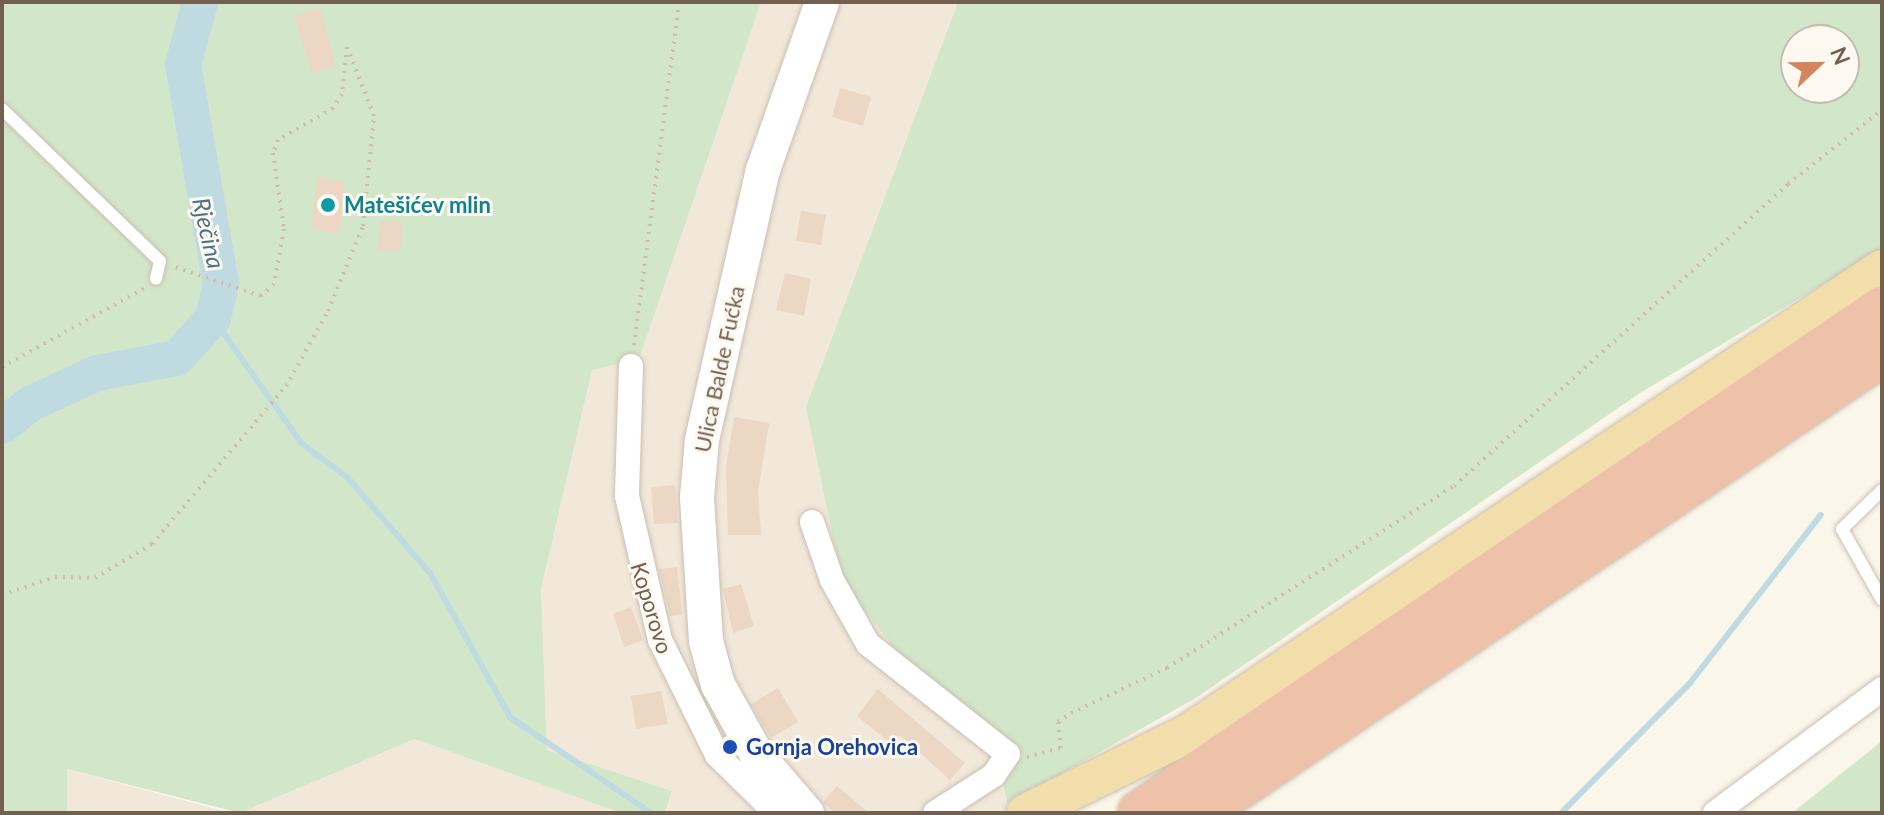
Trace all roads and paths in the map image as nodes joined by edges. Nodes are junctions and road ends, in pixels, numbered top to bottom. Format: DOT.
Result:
graph roads {
  1 [pos="679,2"];
  2 [pos="822,2"];
  3 [pos="2,109"];
  4 [pos="1882,110"];
  5 [pos="160,261"];
  6 [pos="1882,269"];
  7 [pos="156,279"];
  8 [pos="274,284"];
  9 [pos="282,287"];
  10 [pos="1882,309"];
  11 [pos="1882,354"];
  12 [pos="631,366"];
  13 [pos="2,367"];
  14 [pos="1882,490"];
  15 [pos="812,522"];
  16 [pos="1877,582"];
  17 [pos="2,595"];
  18 [pos="1882,600"];
  19 [pos="1882,689"];
  20 [pos="1009,761"];
  21 [pos="776,813"];
  22 [pos="807,813"];
  23 [pos="935,813"];
  24 [pos="1026,813"];
  25 [pos="1140,813"];
  26 [pos="1200,813"];
  27 [pos="1715,813"];
  1 -- 12 [label="path"];
  2 -- 22 [label="main road, Ulica Balde Fućka"];
  3 -- 5 [label="lane"];
  4 -- 20 [label="path"];
  5 -- 7 [label="lane"];
  5 -- 8 [label="path"];
  6 -- 24 [label="main road"];
  7 -- 13 [label="path"];
  8 -- 9 [label="path"];
  8 -- 17 [label="path"];
  10 -- 25 [label="highway"];
  11 -- 26 [label="highway"];
  12 -- 21 [label="street, Koporovo"];
  14 -- 16 [label="lane"];
  15 -- 20 [label="street"];
  16 -- 18 [label="lane"];
  19 -- 27 [label="street"];
  20 -- 23 [label="street"];
}
